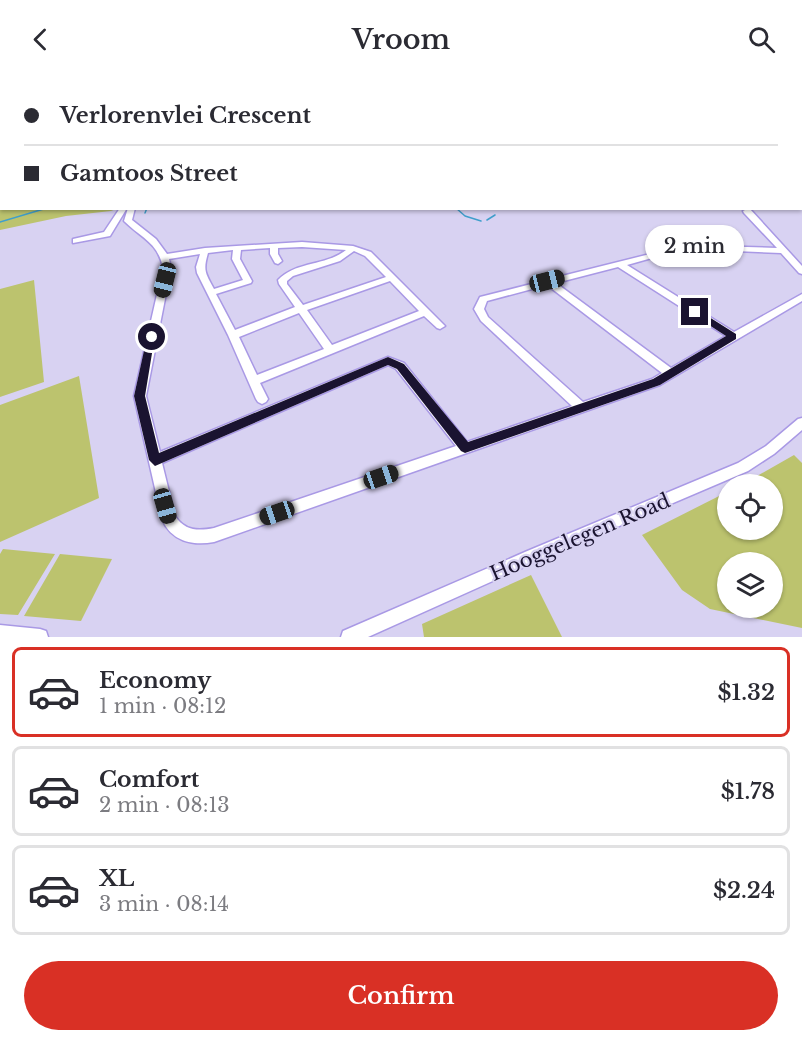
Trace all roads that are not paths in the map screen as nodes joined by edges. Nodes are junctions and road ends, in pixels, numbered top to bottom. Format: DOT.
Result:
graph roads {
  1 [pos="123,210"];
  2 [pos="131,210"];
  3 [pos="747,211"];
  4 [pos="76,241"];
  5 [pos="274,247"];
  6 [pos="353,248"];
  7 [pos="237,249"];
  8 [pos="205,250"];
  9 [pos="784,251"];
  10 [pos="164,257"];
  11 [pos="278,261"];
  12 [pos="618,263"];
  13 [pos="802,271"];
  14 [pos="392,278"];
  15 [pos="547,281"];
  16 [pos="212,292"];
  17 [pos="802,297"];
  18 [pos="300,309"];
  19 [pos="425,312"];
  20 [pos="440,326"];
  21 [pos="233,335"];
  22 [pos="733,336"];
  23 [pos="331,351"];
  24 [pos="671,374"];
  25 [pos="254,381"];
  26 [pos="262,399"];
  27 [pos="582,408"];
  28 [pos="802,423"];
  29 [pos="465,448"];
  30 [pos="155,460"];
  31 [pos="0,633"];
  32 [pos="39,637"];
  33 [pos="349,637"];
  1 -- 4 [label="street"];
  2 -- 10 [label="street"];
  3 -- 9 [label="street"];
  5 -- 6 [label="street"];
  5 -- 7 [label="street"];
  5 -- 11 [label="street"];
  6 -- 14 [label="street"];
  6 -- 18 [label="street"];
  7 -- 8 [label="street"];
  7 -- 16 [label="street"];
  8 -- 10 [label="street"];
  8 -- 16 [label="street"];
  9 -- 12 [label="street"];
  9 -- 13 [label="street"];
  10 -- 30 [label="street"];
  12 -- 15 [label="street"];
  12 -- 22 [label="street"];
  14 -- 18 [label="street"];
  14 -- 19 [label="street"];
  15 -- 24 [label="street"];
  15 -- 27 [label="street"];
  16 -- 21 [label="street"];
  17 -- 22 [label="street"];
  18 -- 21 [label="street"];
  18 -- 23 [label="street"];
  19 -- 20 [label="street"];
  19 -- 23 [label="street"];
  21 -- 25 [label="street"];
  22 -- 24 [label="street"];
  23 -- 25 [label="street"];
  24 -- 27 [label="street"];
  25 -- 26 [label="street"];
  27 -- 29 [label="street"];
  28 -- 33 [label="street, Hooggelegen Road"];
  29 -- 30 [label="street"];
  29 -- 30 [label="street"];
  31 -- 32 [label="street"];
}
